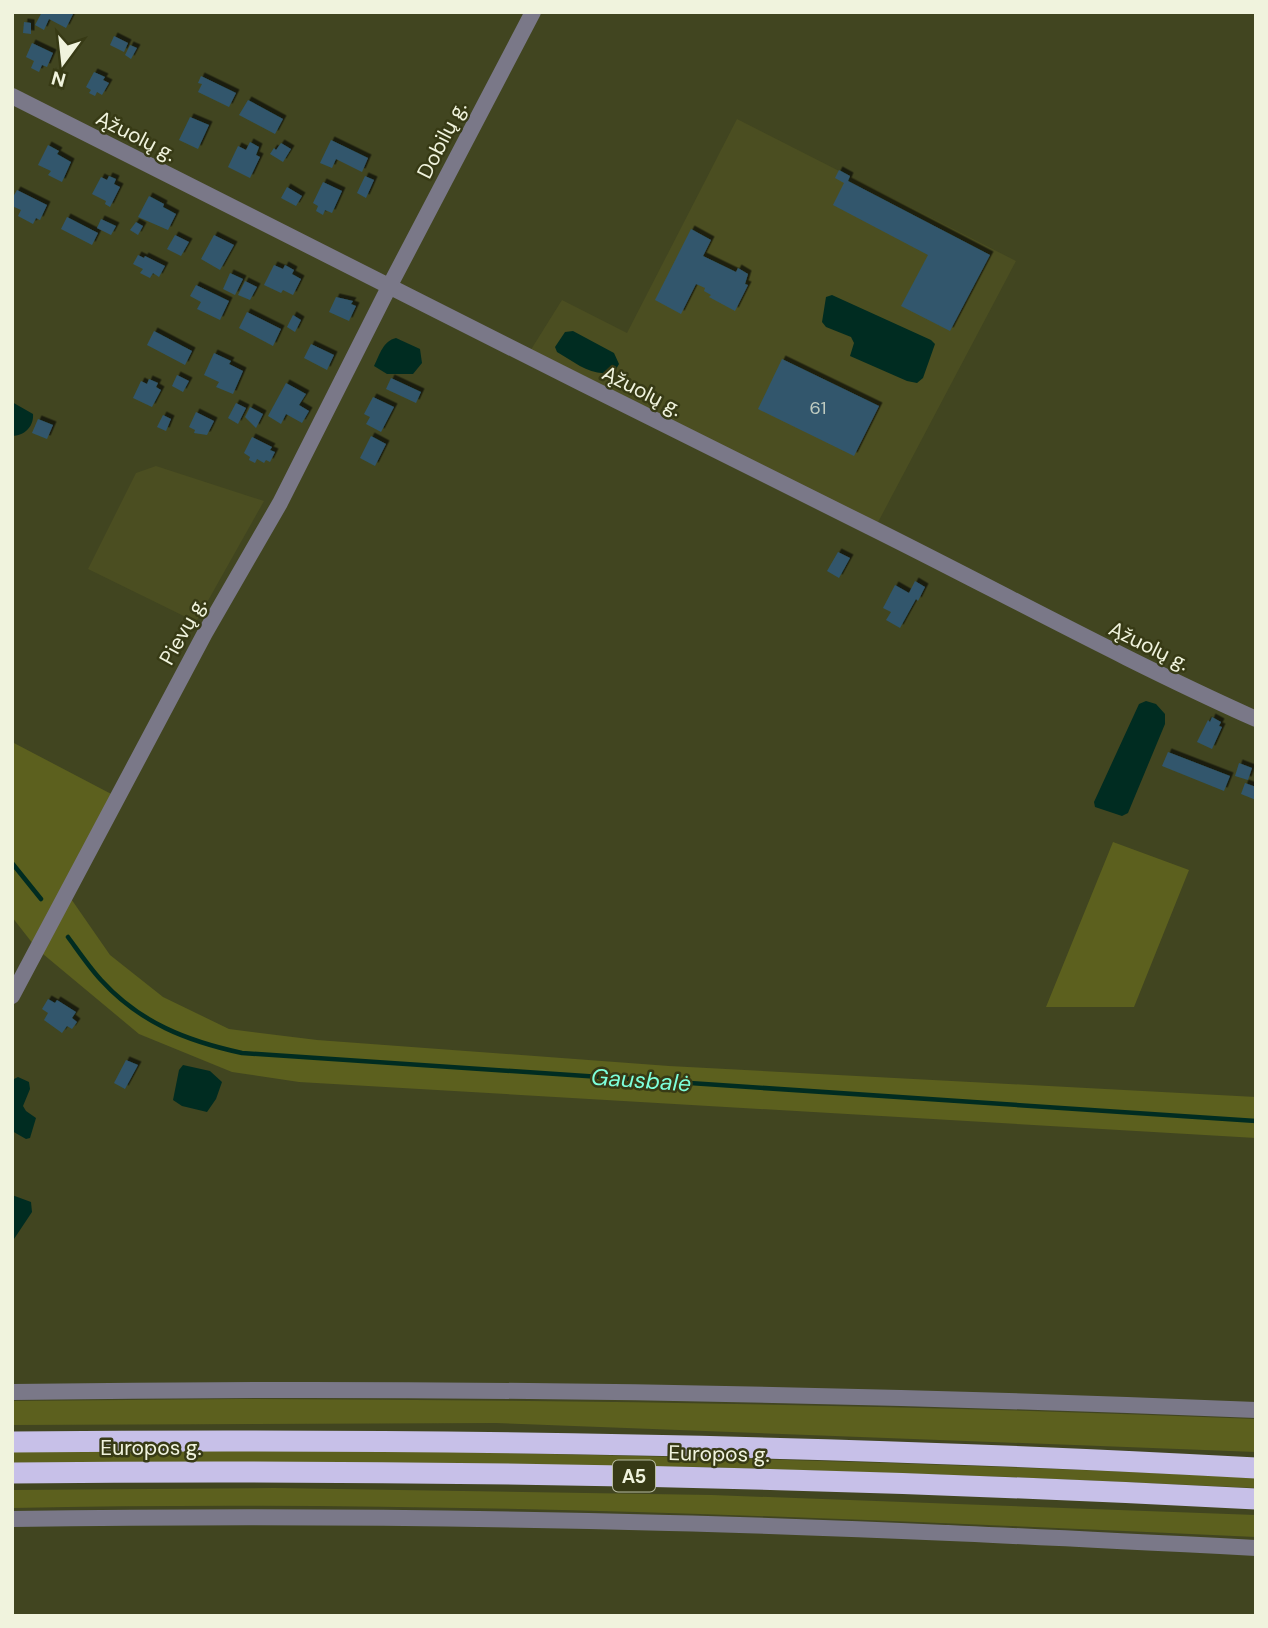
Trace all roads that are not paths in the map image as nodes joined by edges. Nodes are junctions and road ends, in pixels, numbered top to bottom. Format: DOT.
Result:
graph roads {
  1 [pos="533,12"];
  2 [pos="12,96"];
  3 [pos="389,287"];
  4 [pos="1256,719"];
  5 [pos="12,996"];
  6 [pos="12,1392"];
  7 [pos="1256,1410"];
  8 [pos="12,1442"];
  9 [pos="1256,1468"];
  10 [pos="12,1473"];
  11 [pos="1256,1499"];
  12 [pos="12,1519"];
  13 [pos="1256,1548"];
  1 -- 3 [label="street, Dobilų g."];
  2 -- 3 [label="street, Ąžuolų g."];
  3 -- 4 [label="street, Ąžuolų g."];
  3 -- 5 [label="street, Pievų g."];
  6 -- 7 [label="street"];
  8 -- 9 [label="highway, Europos g. / A5"];
  10 -- 11 [label="highway, Europos g. / A5"];
  12 -- 13 [label="street"];
}
